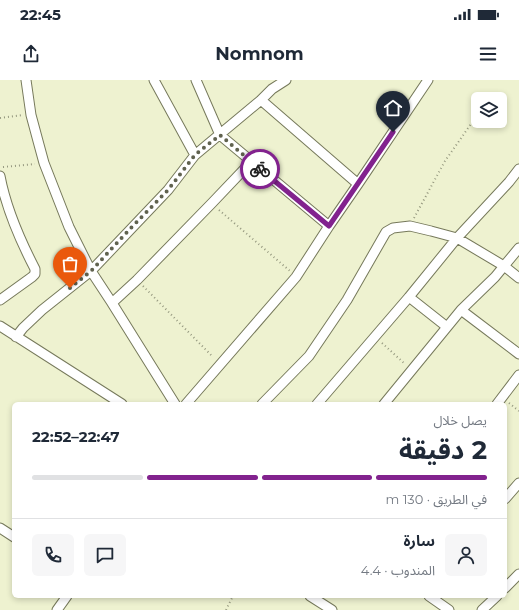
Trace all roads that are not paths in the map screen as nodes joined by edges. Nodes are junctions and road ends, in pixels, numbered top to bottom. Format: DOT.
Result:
graph roads {
  1 [pos="26,80"];
  2 [pos="154,80"];
  3 [pos="196,80"];
  4 [pos="286,80"];
  5 [pos="428,80"];
  6 [pos="270,84"];
  7 [pos="261,100"];
  8 [pos="220,135"];
  9 [pos="195,155"];
  10 [pos="251,162"];
  11 [pos="519,169"];
  12 [pos="0,176"];
  13 [pos="358,184"];
  14 [pos="329,226"];
  15 [pos="457,238"];
  16 [pos="519,248"];
  17 [pos="504,266"];
  18 [pos="91,271"];
  19 [pos="519,278"];
  20 [pos="409,298"];
  21 [pos="0,300"];
  22 [pos="112,303"];
  23 [pos="461,310"];
  24 [pos="0,326"];
  25 [pos="447,327"];
  26 [pos="16,337"];
  27 [pos="519,354"];
  28 [pos="519,375"];
  29 [pos="119,402"];
  30 [pos="174,402"];
  31 [pos="188,402"];
  32 [pos="264,402"];
  33 [pos="319,402"];
  34 [pos="386,402"];
  35 [pos="499,402"];
  36 [pos="519,483"];
  37 [pos="507,497"];
  38 [pos="0,528"];
  39 [pos="12,536"];
  40 [pos="519,574"];
  41 [pos="507,586"];
  42 [pos="66,598"];
  43 [pos="313,598"];
  44 [pos="432,598"];
  45 [pos="495,598"];
  46 [pos="58,610"];
  47 [pos="332,610"];
  48 [pos="449,610"];
  49 [pos="482,610"];
  1 -- 18 [label="street"];
  2 -- 9 [label="street"];
  3 -- 8 [label="street"];
  4 -- 6 [label="street"];
  5 -- 13 [label="street"];
  6 -- 7 [label="street"];
  7 -- 8 [label="street"];
  7 -- 13 [label="street"];
  8 -- 9 [label="street"];
  8 -- 10 [label="street"];
  9 -- 18 [label="street"];
  10 -- 14 [label="street"];
  10 -- 22 [label="street"];
  11 -- 15 [label="street"];
  12 -- 21 [label="street"];
  13 -- 14 [label="street"];
  14 -- 31 [label="street"];
  15 -- 17 [label="street"];
  15 -- 20 [label="street"];
  15 -- 32 [label="street"];
  16 -- 17 [label="street"];
  17 -- 19 [label="street"];
  17 -- 23 [label="street"];
  18 -- 22 [label="street"];
  18 -- 26 [label="street"];
  20 -- 25 [label="street"];
  20 -- 33 [label="street"];
  22 -- 30 [label="street"];
  23 -- 25 [label="street"];
  23 -- 27 [label="street"];
  24 -- 26 [label="street"];
  25 -- 34 [label="street"];
  26 -- 29 [label="street"];
  28 -- 35 [label="street"];
  36 -- 37 [label="street"];
  38 -- 39 [label="street"];
  40 -- 41 [label="street"];
  42 -- 46 [label="street"];
  43 -- 47 [label="street"];
  44 -- 48 [label="street"];
  45 -- 49 [label="street"];
}
